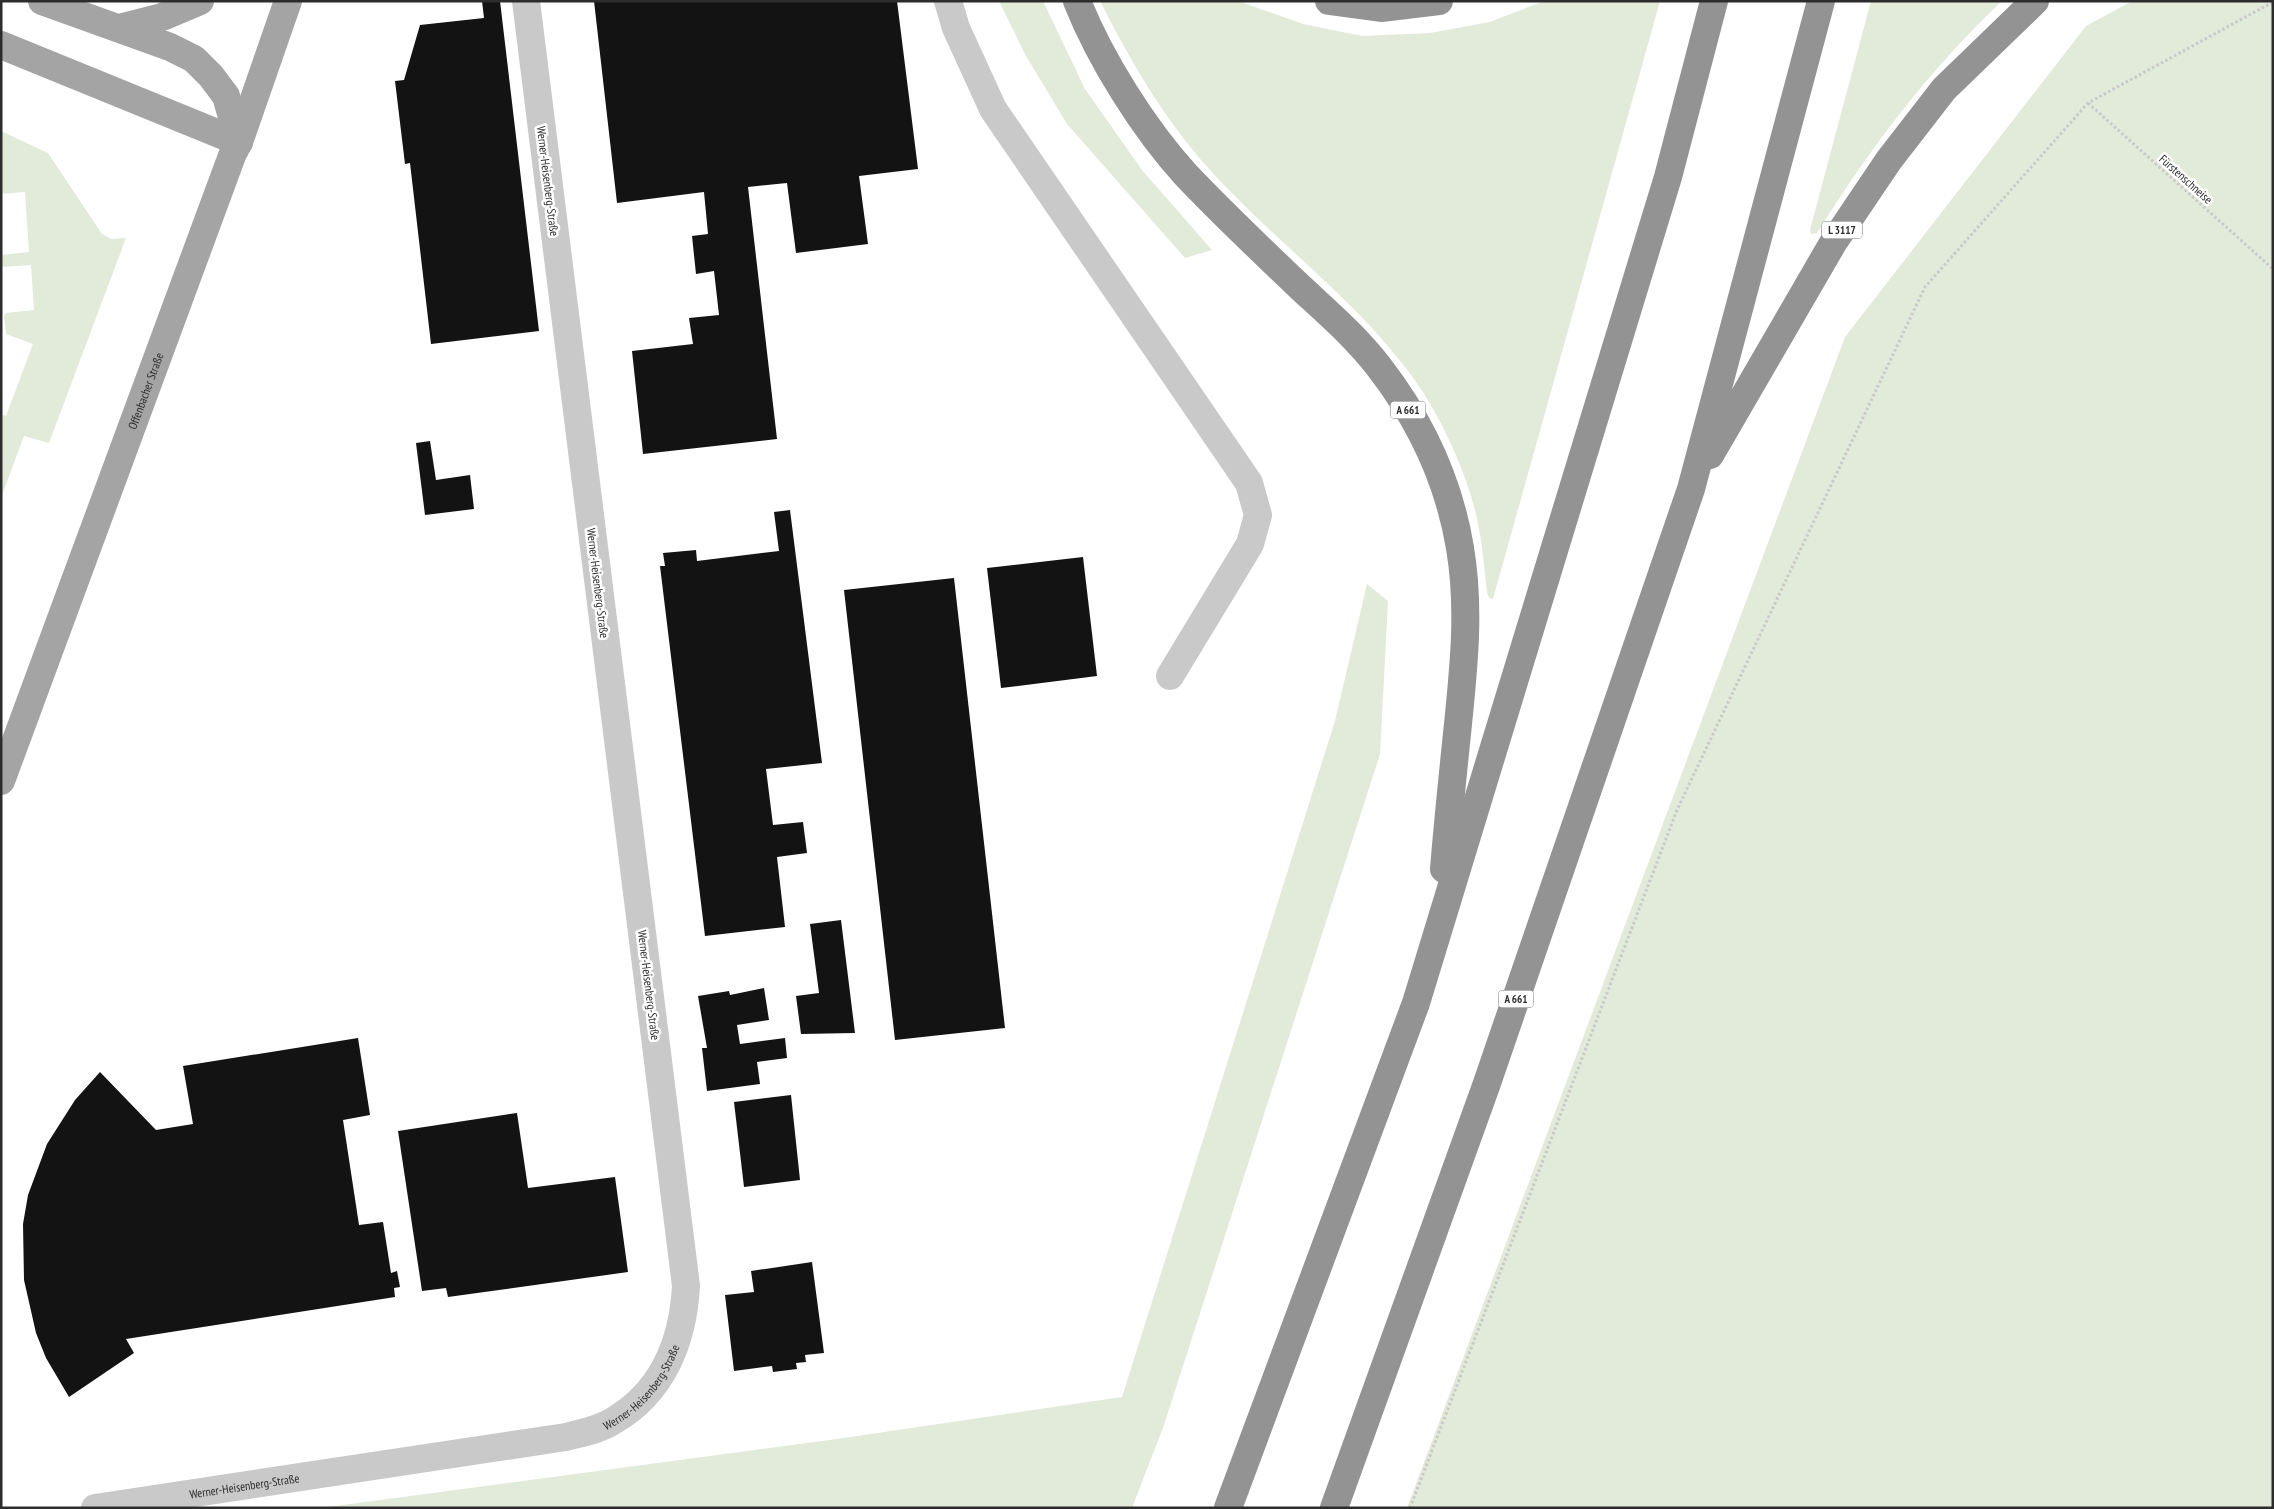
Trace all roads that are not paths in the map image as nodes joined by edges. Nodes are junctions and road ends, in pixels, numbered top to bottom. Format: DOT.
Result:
graph roads {
  1 [pos="42,1"];
  2 [pos="200,1"];
  3 [pos="288,1"];
  4 [pos="526,1"];
  5 [pos="948,1"];
  6 [pos="1076,1"];
  7 [pos="1329,1"];
  8 [pos="1439,1"];
  9 [pos="1714,1"];
  10 [pos="1820,1"];
  11 [pos="2035,1"];
  12 [pos="119,28"];
  13 [pos="1,45"];
  14 [pos="239,142"];
  15 [pos="1691,489"];
  16 [pos="1170,676"];
  17 [pos="1,781"];
  18 [pos="1438,929"];
  19 [pos="95,1508"];
  20 [pos="1228,1508"];
  21 [pos="1334,1508"];
  1 -- 12 [label="main road"];
  2 -- 12 [label="main road"];
  3 -- 14 [label="main road, Offenbacher Straße"];
  4 -- 19 [label="street, Werner-Heisenberg-Straße"];
  5 -- 16 [label="street"];
  6 -- 18 [label="highway, A 661"];
  7 -- 8 [label="highway"];
  9 -- 18 [label="highway, A 661"];
  10 -- 15 [label="highway, A 661"];
  11 -- 15 [label="highway, L 3117"];
  12 -- 14 [label="main road"];
  13 -- 14 [label="main road"];
  14 -- 17 [label="main road, Offenbacher Straße"];
  15 -- 21 [label="highway, A 661"];
  18 -- 20 [label="highway, A 661"];
}
